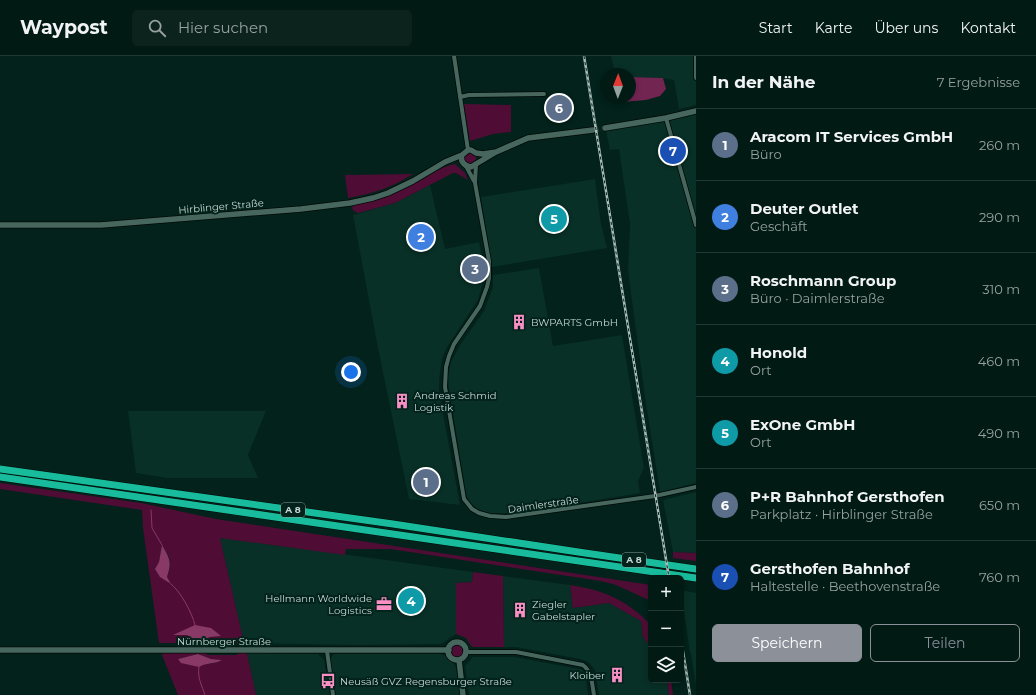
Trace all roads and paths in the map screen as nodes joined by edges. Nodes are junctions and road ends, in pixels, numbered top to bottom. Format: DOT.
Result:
graph roads {
  1 [pos="454,56"];
  2 [pos="696,56"];
  3 [pos="696,64"];
  4 [pos="696,78"];
  5 [pos="544,94"];
  6 [pos="460,97"];
  7 [pos="696,111"];
  8 [pos="666,118"];
  9 [pos="605,128"];
  10 [pos="593,130"];
  11 [pos="468,150"];
  12 [pos="496,152"];
  13 [pos="476,153"];
  14 [pos="462,155"];
  15 [pos="477,163"];
  16 [pos="464,164"];
  17 [pos="436,167"];
  18 [pos="475,183"];
  19 [pos="0,225"];
  20 [pos="696,225"];
  21 [pos="0,469"];
  22 [pos="0,477"];
  23 [pos="696,487"];
  24 [pos="696,568"];
  25 [pos="696,578"];
  26 [pos="0,650"];
  27 [pos="449,650"];
  28 [pos="327,651"];
  29 [pos="466,652"];
  30 [pos="459,660"];
  31 [pos="333,695"];
  32 [pos="464,695"];
  33 [pos="594,695"];
  1 -- 6 [label="street"];
  2 -- 3 [label="street"];
  3 -- 4 [label="street"];
  5 -- 6 [label="street"];
  6 -- 11 [label="street"];
  7 -- 8 [label="main road"];
  8 -- 9 [label="main road"];
  8 -- 20 [label="street"];
  10 -- 12 [label="main road, Hirblinger Straße"];
  11 -- 13 [label="main road, Hirblinger Straße"];
  11 -- 14 [label="main road, Hirblinger Straße"];
  12 -- 13 [label="main road, Hirblinger Straße"];
  12 -- 15 [label="main road, Hirblinger Straße"];
  13 -- 15 [label="main road"];
  14 -- 16 [label="main road"];
  14 -- 17 [label="main road, Hirblinger Straße"];
  15 -- 16 [label="main road, Hirblinger Straße"];
  15 -- 18 [label="street, Daimlerstraße"];
  16 -- 17 [label="main road, Hirblinger Straße"];
  16 -- 18 [label="street, Daimlerstraße"];
  17 -- 19 [label="main road, Hirblinger Straße"];
  18 -- 23 [label="street, Daimlerstraße"];
  21 -- 24 [label="highway, A 8"];
  22 -- 25 [label="highway, A 8"];
  26 -- 28 [label="main road, Nürnberger Straße"];
  27 -- 28 [label="main road, Nürnberger Straße"];
  27 -- 29 [label="main road"];
  27 -- 30 [label="main road"];
  28 -- 31 [label="street"];
  29 -- 30 [label="main road"];
  29 -- 33 [label="street"];
  30 -- 32 [label="main road"];
}
